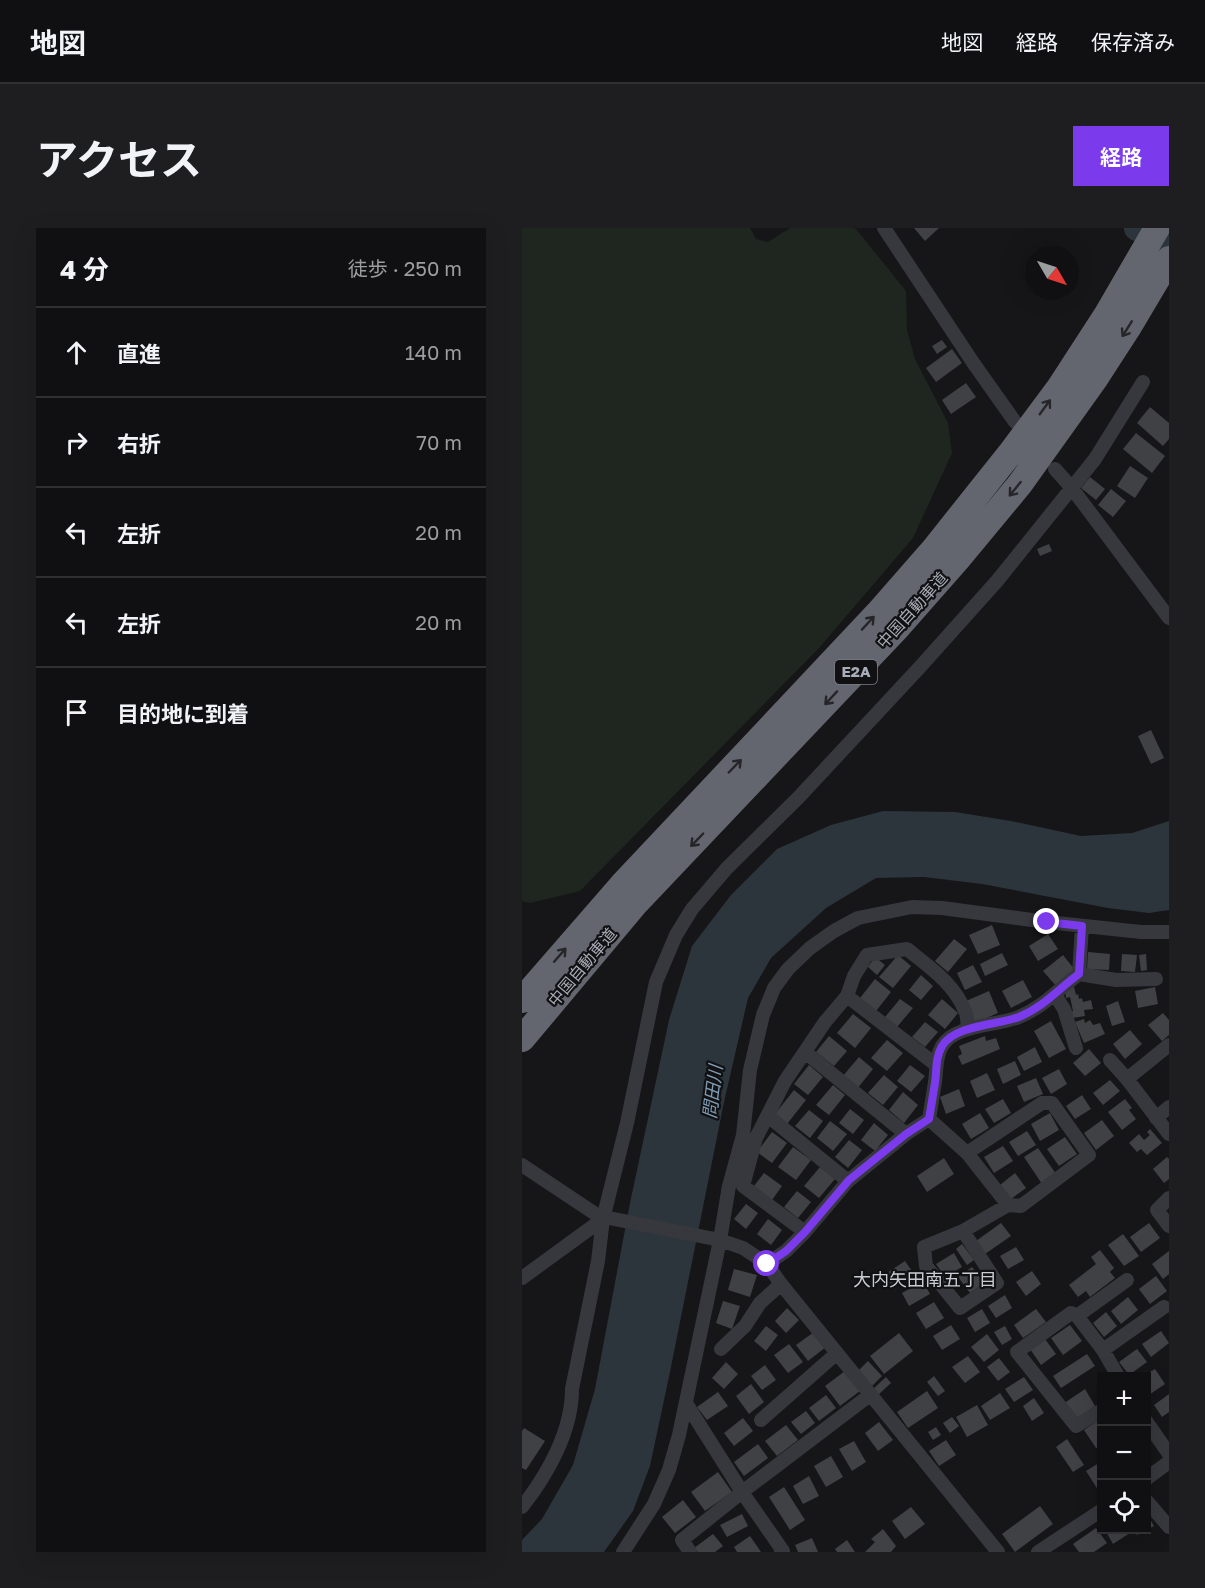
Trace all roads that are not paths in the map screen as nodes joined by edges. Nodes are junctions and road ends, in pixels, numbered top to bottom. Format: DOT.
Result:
graph roads {
  1 [pos="884,228"];
  2 [pos="1157,228"];
  3 [pos="1163,269"];
  4 [pos="1143,382"];
  5 [pos="1015,422"];
  6 [pos="1055,469"];
  7 [pos="1071,488"];
  8 [pos="1169,618"];
  9 [pos="1082,926"];
  10 [pos="1169,932"];
  11 [pos="1079,974"];
  12 [pos="1156,979"];
  13 [pos="1055,995"];
  14 [pos="847,996"];
  15 [pos="522,999"];
  16 [pos="968,1029"];
  17 [pos="522,1039"];
  18 [pos="1169,1045"];
  19 [pos="1076,1048"];
  20 [pos="805,1052"];
  21 [pos="1110,1060"];
  22 [pos="936,1064"];
  23 [pos="1127,1079"];
  24 [pos="1169,1107"];
  25 [pos="768,1116"];
  26 [pos="1156,1118"];
  27 [pos="929,1119"];
  28 [pos="906,1134"];
  29 [pos="1169,1134"];
  30 [pos="968,1153"];
  31 [pos="522,1165"];
  32 [pos="849,1180"];
  33 [pos="1169,1198"];
  34 [pos="1008,1205"];
  35 [pos="606,1219"];
  36 [pos="1169,1226"];
  37 [pos="963,1231"];
  38 [pos="805,1232"];
  39 [pos="717,1239"];
  40 [pos="767,1264"];
  41 [pos="522,1278"];
  42 [pos="1127,1280"];
  43 [pos="781,1284"];
  44 [pos="1164,1307"];
  45 [pos="1077,1316"];
  46 [pos="721,1349"];
  47 [pos="1103,1350"];
  48 [pos="837,1353"];
  49 [pos="1116,1372"];
  50 [pos="870,1395"];
  51 [pos="686,1404"];
  52 [pos="1097,1413"];
  53 [pos="761,1420"];
  54 [pos="1149,1426"];
  55 [pos="1169,1454"];
  56 [pos="1169,1462"];
  57 [pos="1151,1475"];
  58 [pos="742,1492"];
  59 [pos="1151,1506"];
  60 [pos="522,1507"];
  61 [pos="1097,1513"];
  62 [pos="1169,1527"];
  63 [pos="623,1552"];
  64 [pos="690,1552"];
  65 [pos="781,1552"];
  66 [pos="998,1552"];
  67 [pos="1038,1552"];
  1 -- 5 [label="street"];
  15 -- 2 [label="highway, 中国自動車道 / E2A, one-way"];
  3 -- 17 [label="highway, 中国自動車道 / E2A, one-way"];
  4 -- 7 [label="street"];
  6 -- 7 [label="street"];
  7 -- 8 [label="street"];
  7 -- 35 [label="street"];
  9 -- 10 [label="street"];
  9 -- 11 [label="street"];
  9 -- 39 [label="street"];
  11 -- 12 [label="street"];
  11 -- 13 [label="street"];
  13 -- 16 [label="street"];
  13 -- 19 [label="street"];
  14 -- 16 [label="street"];
  14 -- 20 [label="street"];
  14 -- 22 [label="street"];
  16 -- 22 [label="street"];
  18 -- 23 [label="street"];
  20 -- 25 [label="street"];
  20 -- 28 [label="street"];
  21 -- 23 [label="street"];
  22 -- 27 [label="street"];
  23 -- 26 [label="street"];
  24 -- 26 [label="street"];
  25 -- 32 [label="street"];
  25 -- 38 [label="street"];
  26 -- 29 [label="street"];
  27 -- 28 [label="street"];
  27 -- 30 [label="street"];
  28 -- 32 [label="street"];
  30 -- 34 [label="street"];
  30 -- 34 [label="street"];
  31 -- 35 [label="street"];
  32 -- 38 [label="street"];
  33 -- 36 [label="street"];
  34 -- 37 [label="street"];
  35 -- 39 [label="street"];
  35 -- 41 [label="street"];
  35 -- 60 [label="street"];
  37 -- 37 [label="street"];
  38 -- 40 [label="street"];
  39 -- 40 [label="street"];
  39 -- 51 [label="street"];
  40 -- 43 [label="street"];
  42 -- 45 [label="street"];
  43 -- 46 [label="street"];
  43 -- 48 [label="street"];
  44 -- 47 [label="street"];
  45 -- 47 [label="street"];
  45 -- 52 [label="street"];
  47 -- 49 [label="street"];
  48 -- 50 [label="street"];
  48 -- 53 [label="street"];
  50 -- 58 [label="street"];
  50 -- 66 [label="street"];
  51 -- 58 [label="street"];
  51 -- 63 [label="street"];
  54 -- 55 [label="street"];
  56 -- 57 [label="street"];
  58 -- 64 [label="street"];
  58 -- 65 [label="street"];
  59 -- 62 [label="street"];
  61 -- 67 [label="street"];
}
